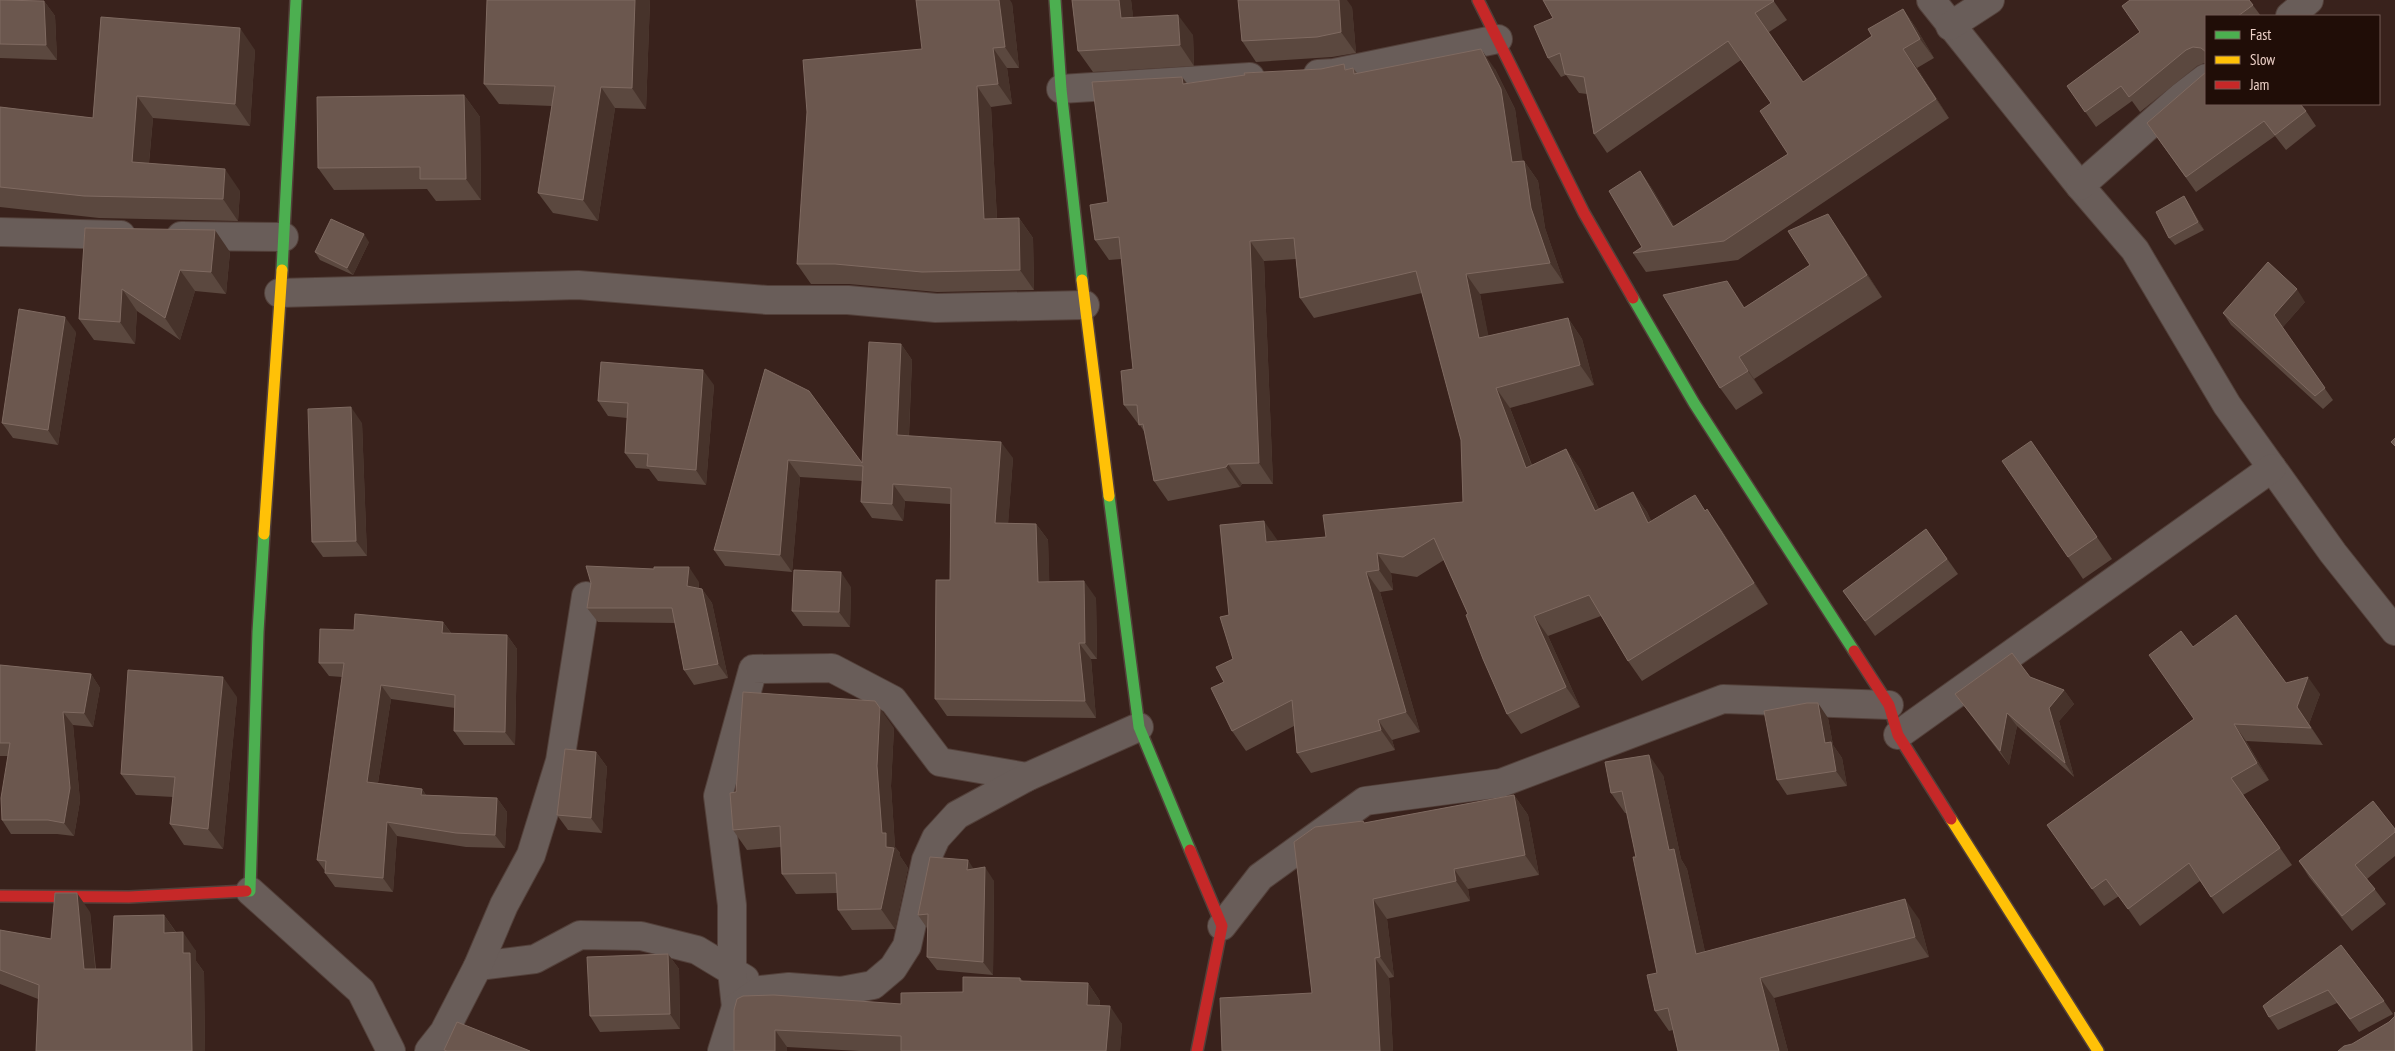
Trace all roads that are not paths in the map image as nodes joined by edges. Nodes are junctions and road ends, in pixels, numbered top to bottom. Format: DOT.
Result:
graph roads {
  1 [pos="296,0"];
  2 [pos="1056,0"];
  3 [pos="1478,0"];
  4 [pos="1931,0"];
  5 [pos="1990,0"];
  6 [pos="2309,0"];
  7 [pos="2291,15"];
  8 [pos="1950,26"];
  9 [pos="1498,39"];
  10 [pos="2205,79"];
  11 [pos="1061,88"];
  12 [pos="2080,186"];
  13 [pos="0,232"];
  14 [pos="284,238"];
  15 [pos="279,293"];
  16 [pos="1085,305"];
  17 [pos="2272,468"];
  18 [pos="586,596"];
  19 [pos="2395,631"];
  20 [pos="1889,705"];
  21 [pos="1139,727"];
  22 [pos="1898,735"];
  23 [pos="1027,777"];
  24 [pos="250,891"];
  25 [pos="0,896"];
  26 [pos="1222,926"];
  27 [pos="478,966"];
  28 [pos="732,971"];
  29 [pos="761,990"];
  30 [pos="736,1007"];
  31 [pos="391,1051"];
  32 [pos="429,1051"];
  33 [pos="722,1051"];
  34 [pos="1197,1051"];
  35 [pos="2098,1051"];
  1 -- 14 [label="street"];
  2 -- 11 [label="street"];
  3 -- 9 [label="street"];
  4 -- 8 [label="street"];
  5 -- 8 [label="street"];
  6 -- 7 [label="street"];
  8 -- 12 [label="street"];
  9 -- 11 [label="street"];
  9 -- 20 [label="street"];
  10 -- 12 [label="street"];
  11 -- 16 [label="street"];
  12 -- 17 [label="street"];
  13 -- 14 [label="street"];
  14 -- 15 [label="street"];
  15 -- 16 [label="street"];
  15 -- 24 [label="street"];
  16 -- 21 [label="street"];
  17 -- 19 [label="street"];
  17 -- 22 [label="street"];
  18 -- 27 [label="street"];
  20 -- 22 [label="street"];
  20 -- 26 [label="street"];
  21 -- 23 [label="street"];
  21 -- 26 [label="street"];
  22 -- 35 [label="street"];
  23 -- 28 [label="street"];
  23 -- 29 [label="street"];
  24 -- 25 [label="street"];
  24 -- 31 [label="street"];
  26 -- 34 [label="street"];
  27 -- 28 [label="street"];
  27 -- 32 [label="street"];
  28 -- 29 [label="street"];
  28 -- 30 [label="street"];
  29 -- 30 [label="street"];
  30 -- 33 [label="street"];
}
